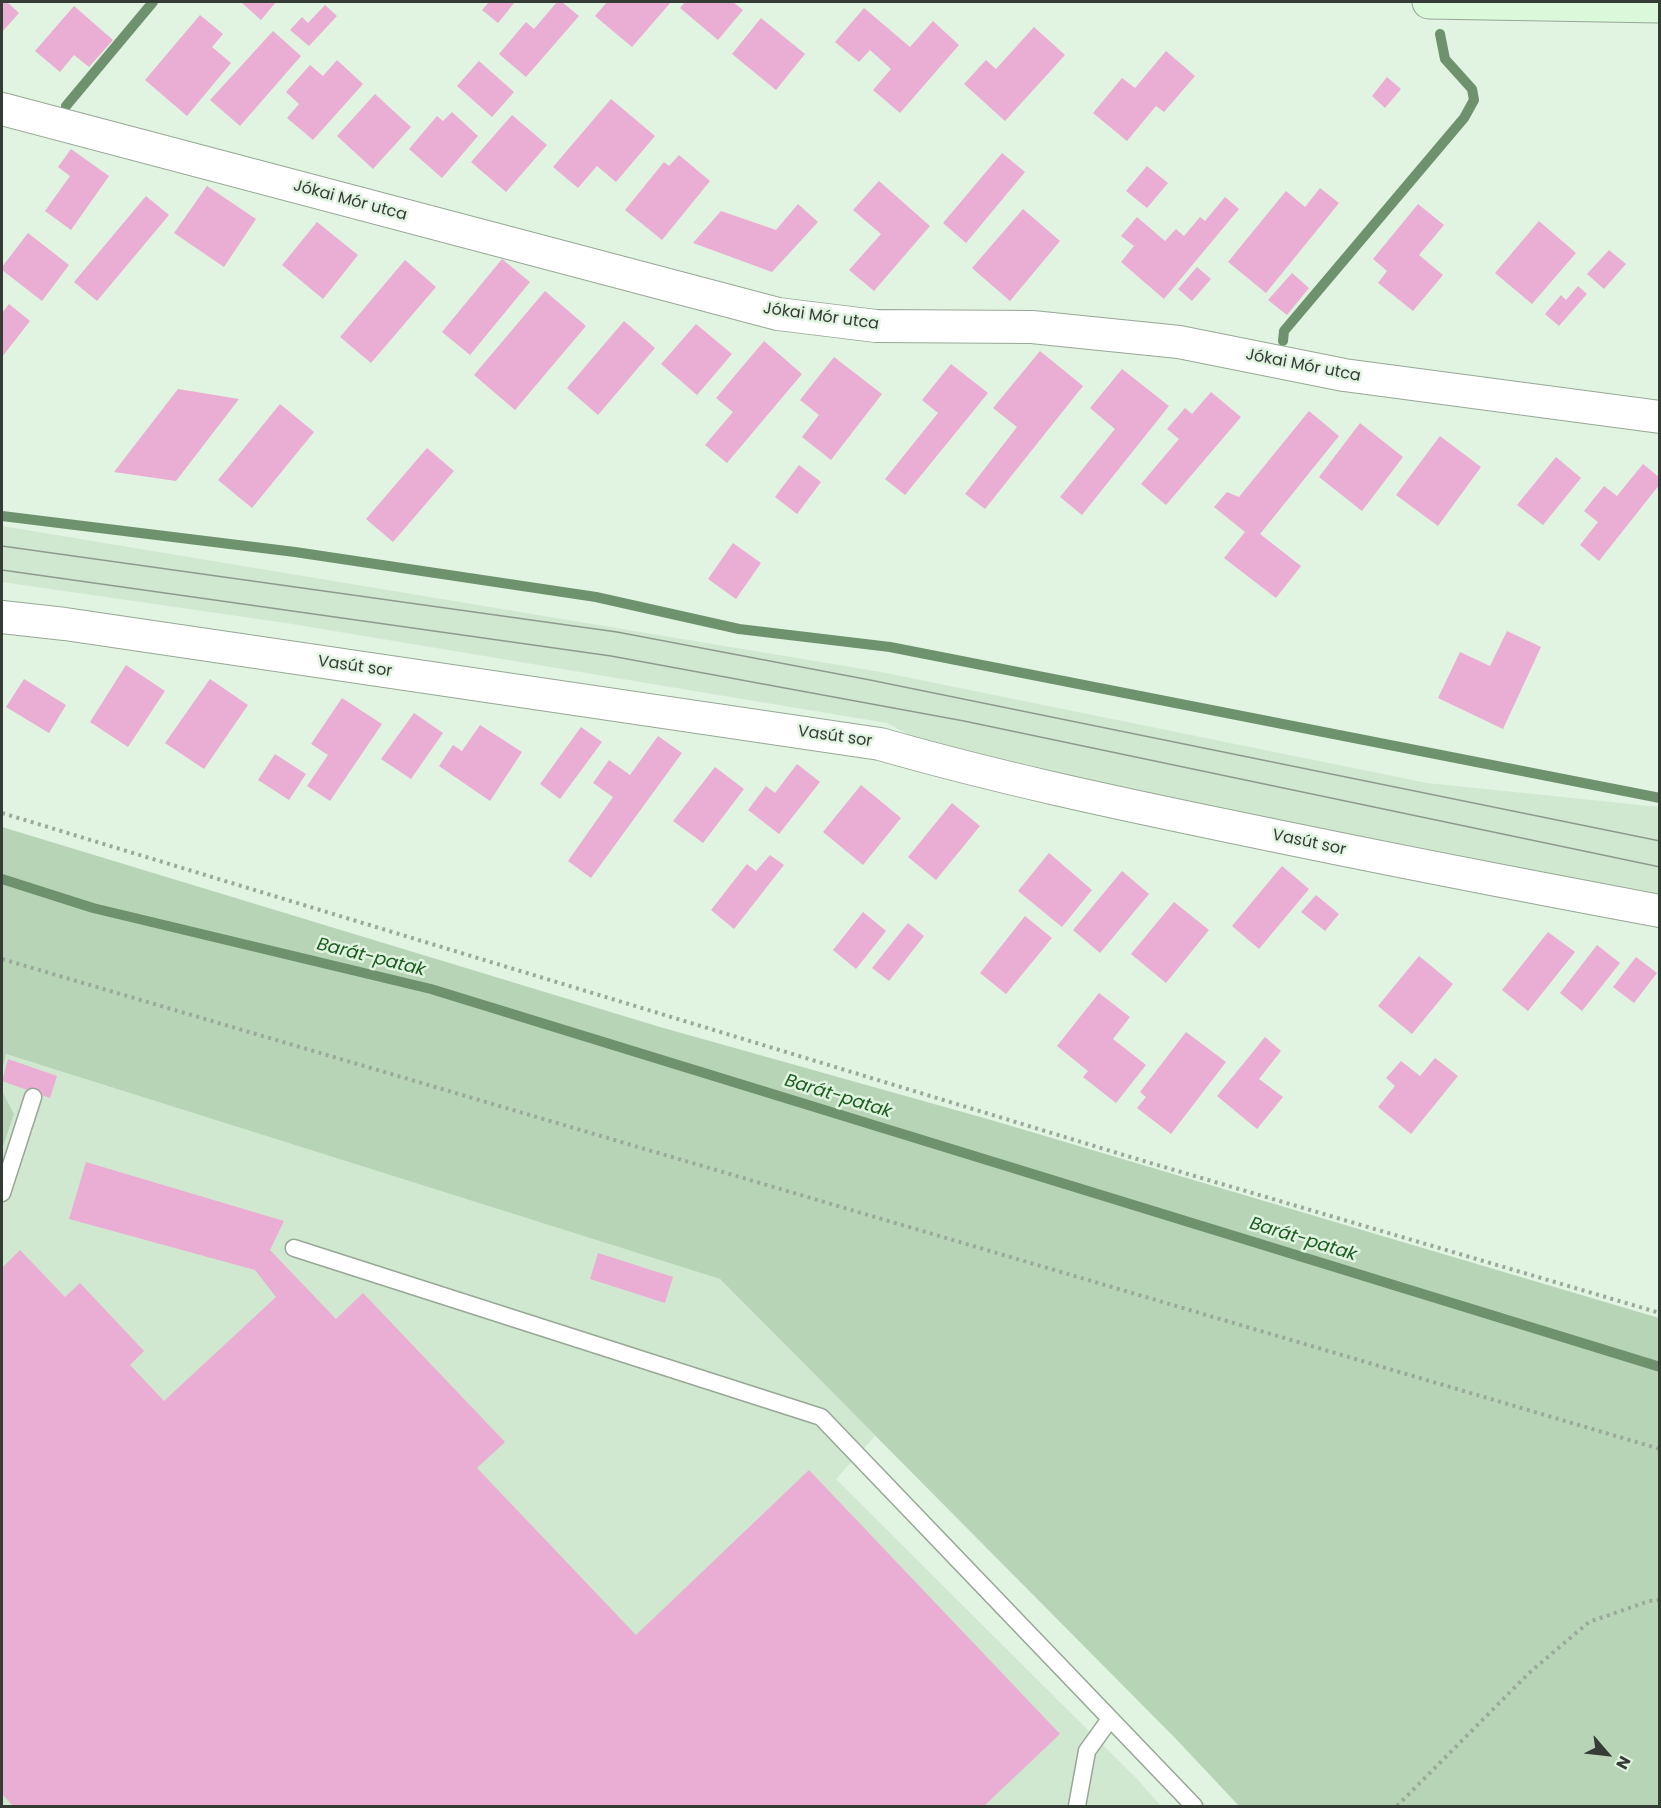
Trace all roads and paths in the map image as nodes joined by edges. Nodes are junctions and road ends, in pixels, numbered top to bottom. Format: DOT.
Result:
graph roads {
  1 [pos="1429,2"];
  2 [pos="1659,6"];
  3 [pos="2,109"];
  4 [pos="1659,417"];
  5 [pos="2,617"];
  6 [pos="2,813"];
  7 [pos="1659,911"];
  8 [pos="2,959"];
  9 [pos="33,1097"];
  10 [pos="2,1193"];
  11 [pos="294,1248"];
  12 [pos="1659,1313"];
  13 [pos="1659,1449"];
  14 [pos="1659,1600"];
  15 [pos="1110,1719"];
  16 [pos="1077,1806"];
  17 [pos="1194,1806"];
  18 [pos="1397,1806"];
  1 -- 2 [label="main road"];
  3 -- 4 [label="street, Jókai Mór utca"];
  5 -- 7 [label="street, Vasút sor"];
  6 -- 12 [label="path"];
  8 -- 13 [label="path"];
  9 -- 10 [label="lane"];
  11 -- 15 [label="lane"];
  14 -- 18 [label="path"];
  15 -- 16 [label="lane"];
  15 -- 17 [label="lane"];
}
